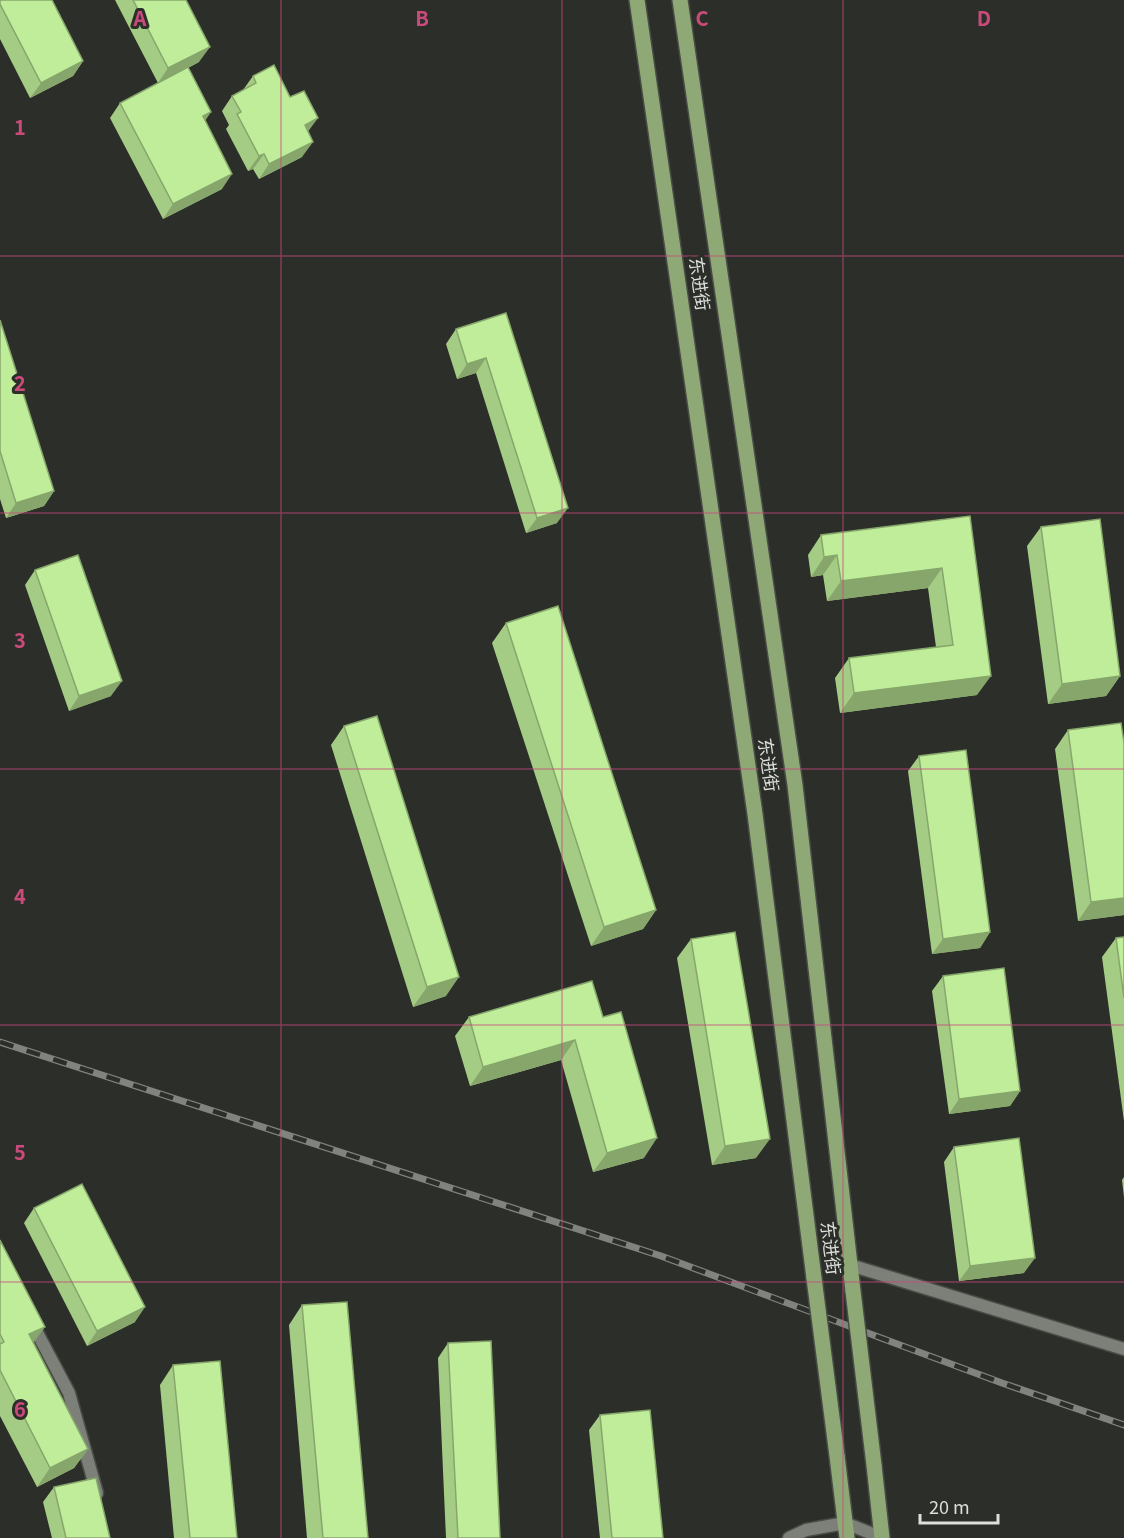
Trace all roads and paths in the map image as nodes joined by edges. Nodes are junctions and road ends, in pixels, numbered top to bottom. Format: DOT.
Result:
graph roads {
  1 [pos="637,0"];
  2 [pos="680,0"];
  3 [pos="850,1265"];
  4 [pos="27,1313"];
  5 [pos="1124,1349"];
  6 [pos="98,1505"];
  7 [pos="846,1531"];
  8 [pos="789,1538"];
  9 [pos="882,1538"];
  1 -- 7 [label="main road, 东进街, bridge"];
  2 -- 3 [label="main road, 东进街"];
  3 -- 5 [label="street"];
  3 -- 9 [label="main road, 东进街, bridge"];
  4 -- 6 [label="street"];
  7 -- 8 [label="street"];
  7 -- 9 [label="street"];
}
